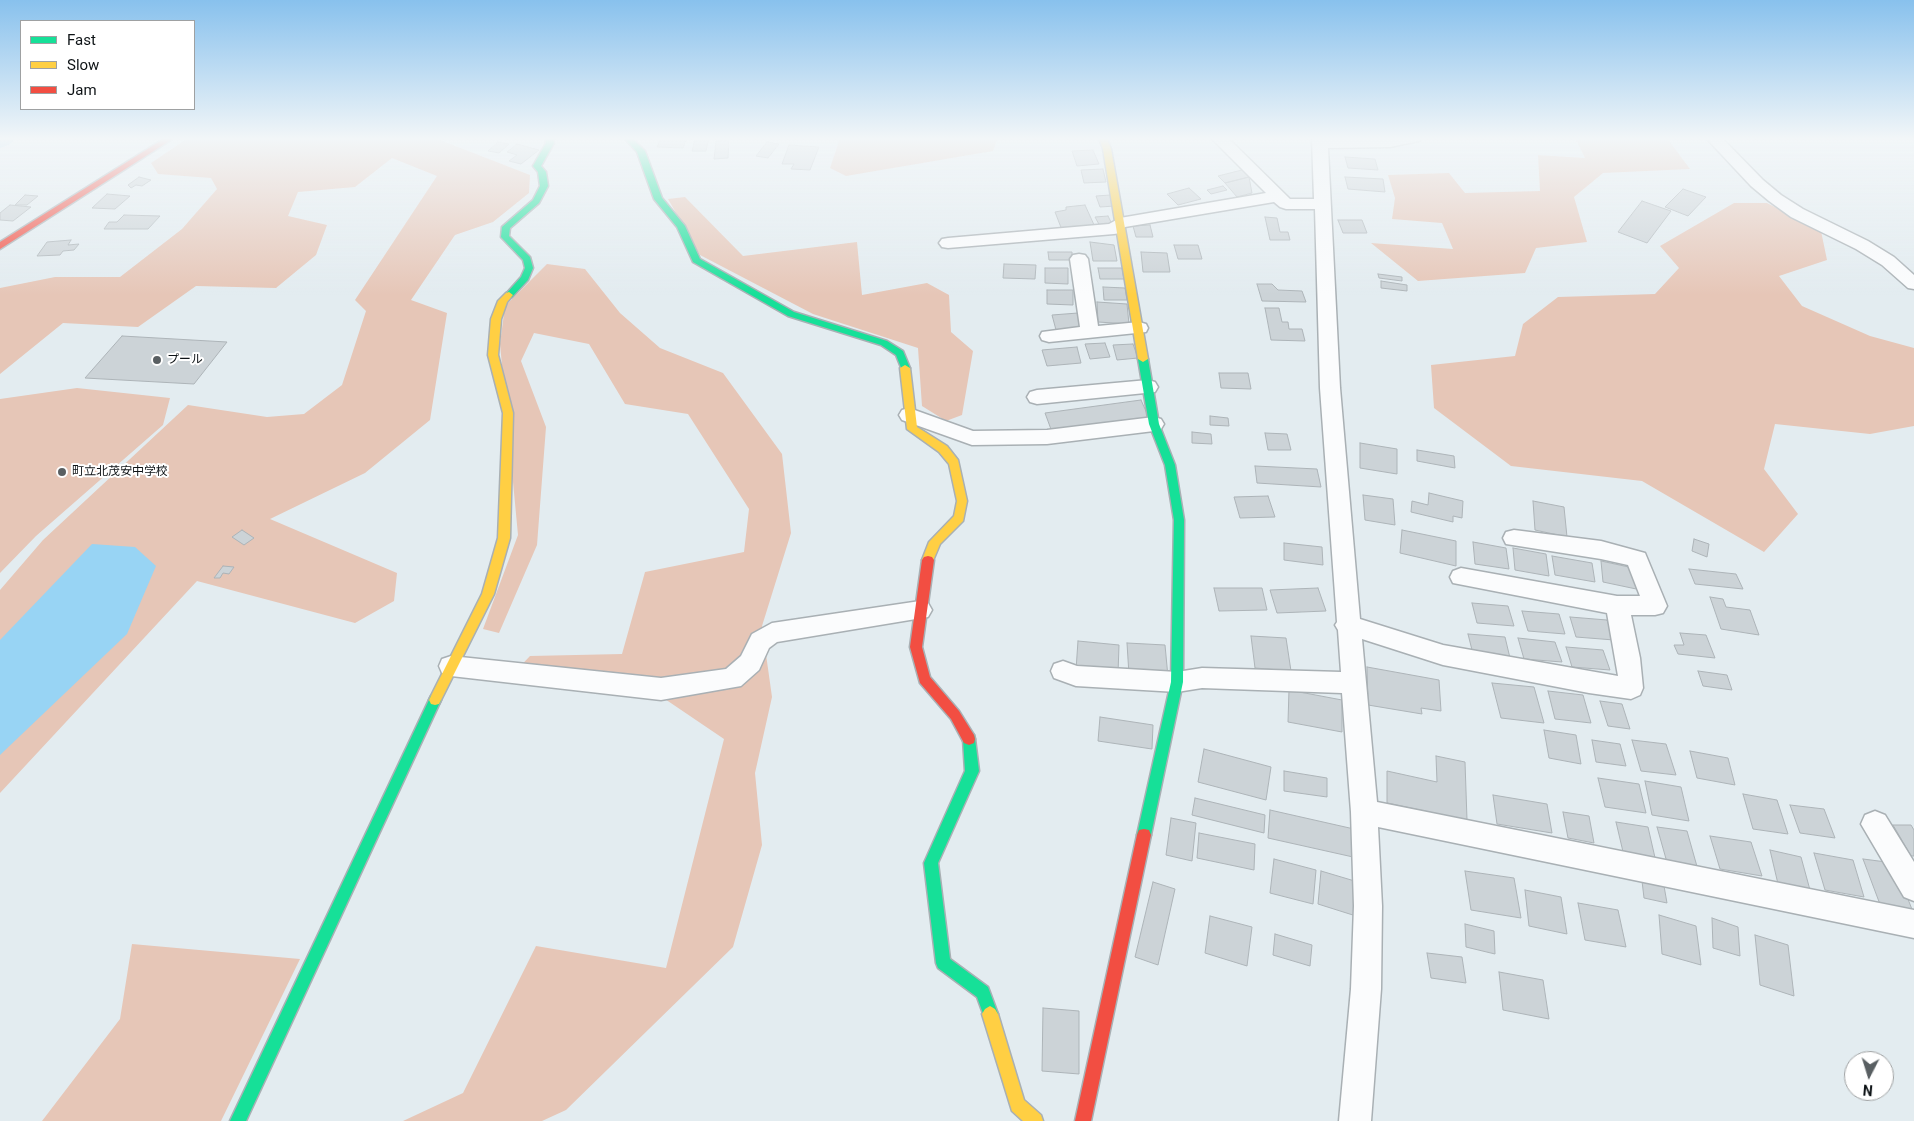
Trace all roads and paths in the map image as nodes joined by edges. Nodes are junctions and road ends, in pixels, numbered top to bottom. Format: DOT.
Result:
graph roads {
  1 [pos="88,190"];
  2 [pos="542,190"];
  3 [pos="655,190"];
  4 [pos="1114,190"];
  5 [pos="1272,190"];
  6 [pos="1322,190"];
  7 [pos="1766,190"];
  8 [pos="1278,196"];
  9 [pos="1323,204"];
  10 [pos="1120,223"];
  11 [pos="948,243"];
  12 [pos="0,246"];
  13 [pos="1079,259"];
  14 [pos="1914,284"];
  15 [pos="1139,328"];
  16 [pos="1090,332"];
  17 [pos="1049,336"];
  18 [pos="1148,387"];
  19 [pos="1038,396"];
  20 [pos="908,415"];
  21 [pos="1154,424"];
  22 [pos="1514,538"];
  23 [pos="1460,577"];
  24 [pos="1616,605"];
  25 [pos="920,610"];
  26 [pos="1347,625"];
  27 [pos="451,666"];
  28 [pos="1063,671"];
  29 [pos="1177,682"];
  30 [pos="1354,683"];
  31 [pos="1364,812"];
  32 [pos="1875,824"];
  33 [pos="1906,864"];
  34 [pos="1914,887"];
  35 [pos="1914,924"];
  36 [pos="238,1121"];
  37 [pos="1035,1121"];
  38 [pos="1083,1121"];
  39 [pos="1355,1121"];
  1 -- 12 [label="street"];
  2 -- 27 [label="street"];
  3 -- 20 [label="street"];
  4 -- 10 [label="street"];
  5 -- 8 [label="street"];
  6 -- 9 [label="street"];
  7 -- 14 [label="street"];
  8 -- 9 [label="street"];
  8 -- 10 [label="street"];
  9 -- 26 [label="street"];
  10 -- 11 [label="street"];
  10 -- 15 [label="street"];
  13 -- 16 [label="street"];
  15 -- 16 [label="street"];
  15 -- 18 [label="street"];
  16 -- 17 [label="street"];
  18 -- 19 [label="street"];
  18 -- 21 [label="street"];
  20 -- 21 [label="street"];
  20 -- 25 [label="street"];
  21 -- 29 [label="street"];
  22 -- 24 [label="street"];
  23 -- 24 [label="street"];
  24 -- 26 [label="street"];
  25 -- 27 [label="street"];
  25 -- 37 [label="street"];
  26 -- 30 [label="street"];
  27 -- 36 [label="street"];
  28 -- 29 [label="street"];
  29 -- 30 [label="street"];
  29 -- 38 [label="street"];
  30 -- 31 [label="street"];
  31 -- 35 [label="street"];
  31 -- 39 [label="street"];
  32 -- 33 [label="street"];
  33 -- 34 [label="street"];
}
